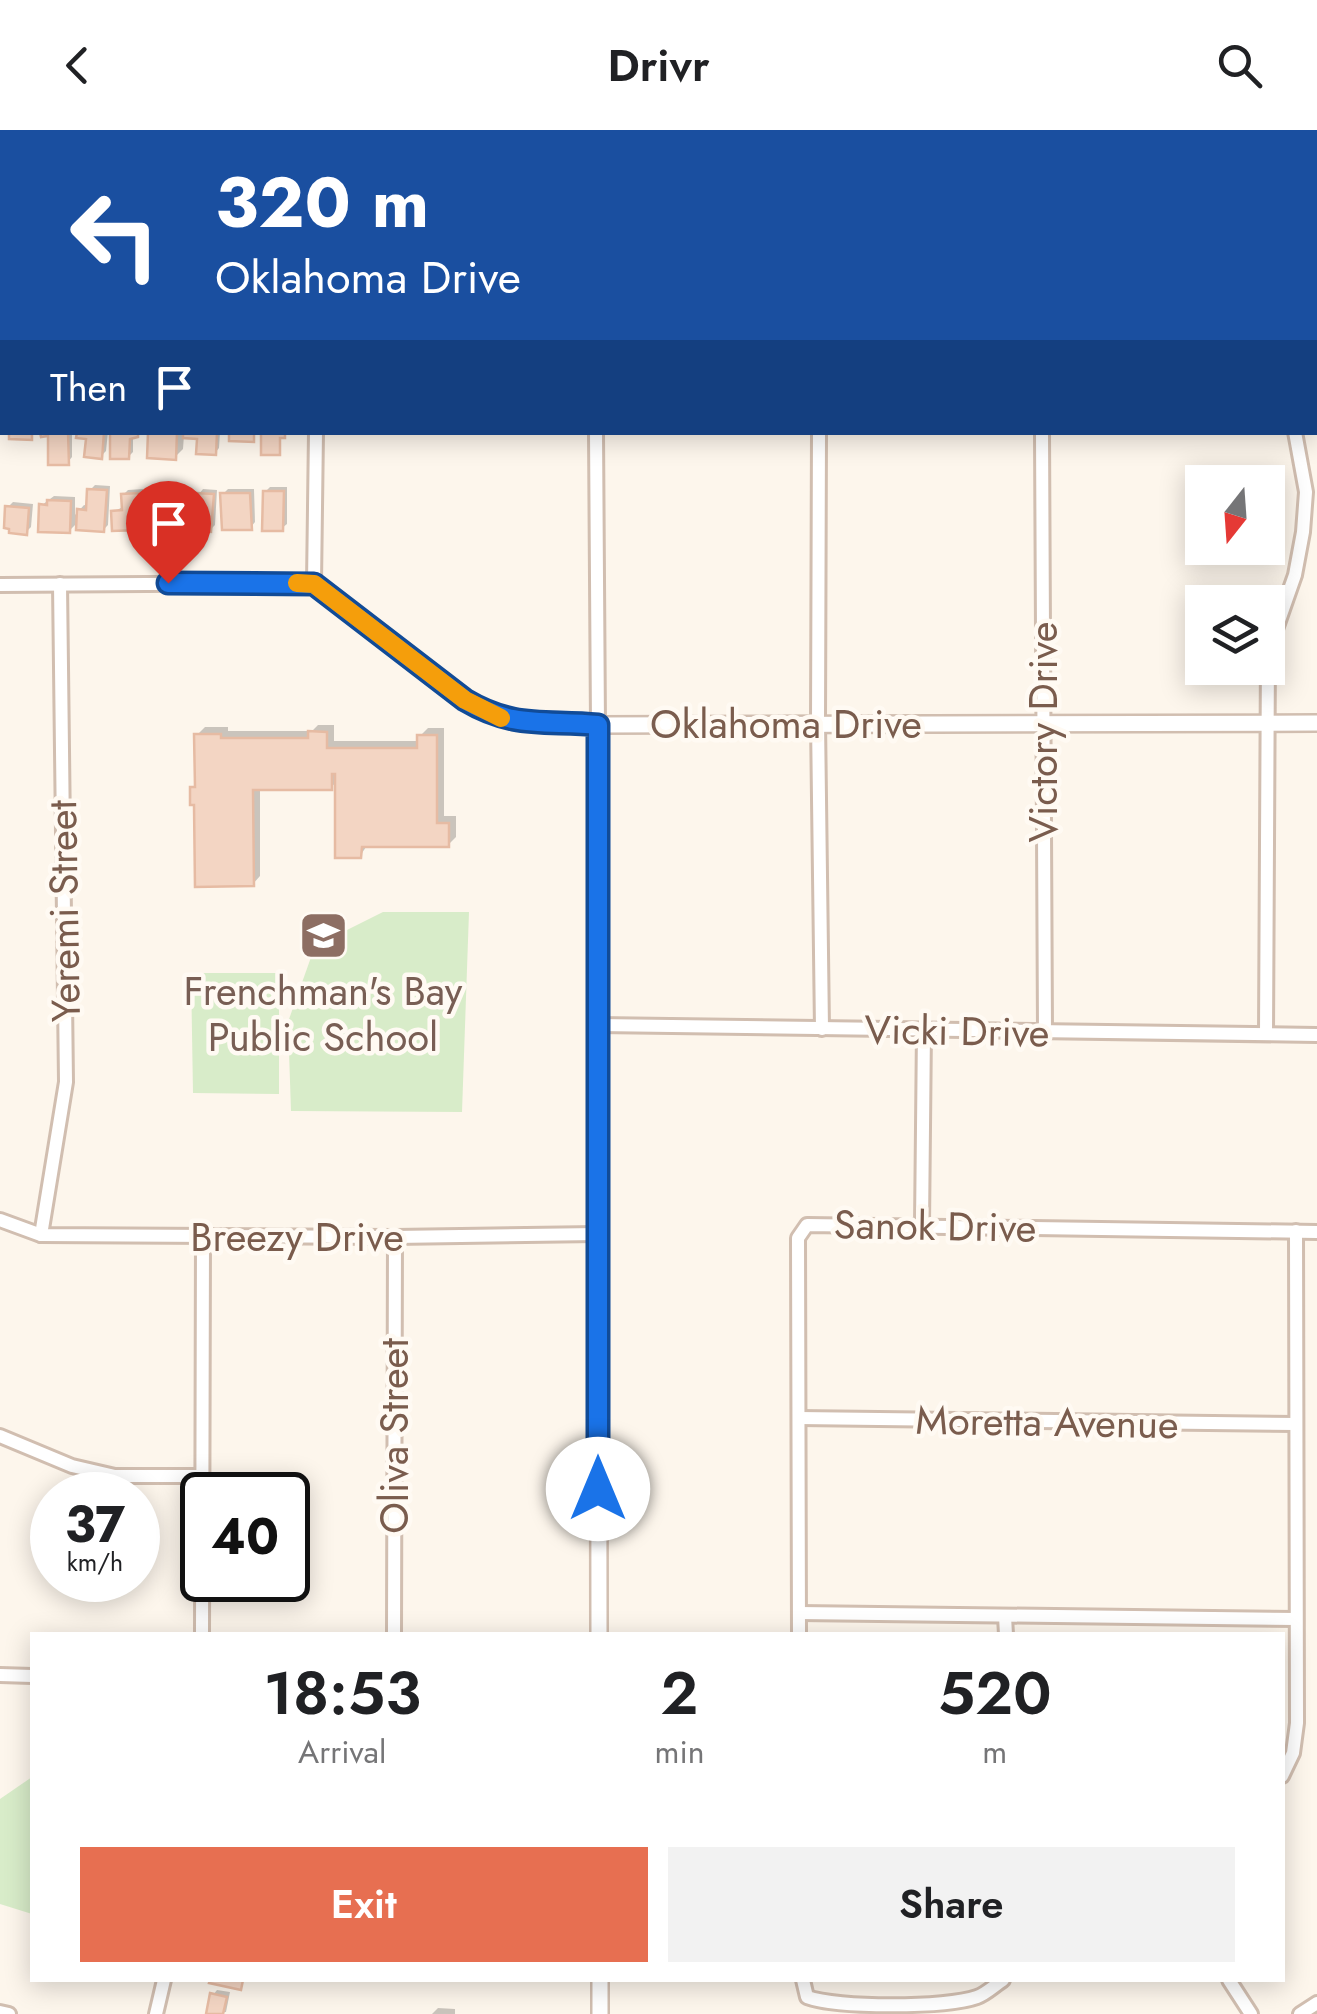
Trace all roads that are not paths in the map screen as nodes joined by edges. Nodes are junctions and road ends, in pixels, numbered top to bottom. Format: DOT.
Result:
graph roads {
  1 [pos="316,435"];
  2 [pos="596,435"];
  3 [pos="819,435"];
  4 [pos="1042,435"];
  5 [pos="1296,435"];
  6 [pos="0,584"];
  7 [pos="60,584"];
  8 [pos="314,584"];
  9 [pos="818,722"];
  10 [pos="1044,723"];
  11 [pos="1266,723"];
  12 [pos="1317,723"];
  13 [pos="598,725"];
  14 [pos="598,1025"];
  15 [pos="822,1028"];
  16 [pos="924,1029"];
  17 [pos="1046,1032"];
  18 [pos="1266,1034"];
  19 [pos="1317,1036"];
  20 [pos="0,1220"];
  21 [pos="922,1224"];
  22 [pos="1296,1232"];
  23 [pos="1317,1232"];
  24 [pos="598,1234"];
  25 [pos="41,1235"];
  26 [pos="203,1236"];
  27 [pos="395,1237"];
  28 [pos="799,1418"];
  29 [pos="1296,1424"];
  30 [pos="0,1436"];
  31 [pos="202,1472"];
  32 [pos="180,1476"];
  33 [pos="202,1602"];
  34 [pos="799,1613"];
  35 [pos="1006,1616"];
  36 [pos="1296,1619"];
  37 [pos="202,1632"];
  38 [pos="394,1632"];
  39 [pos="598,1632"];
  40 [pos="799,1632"];
  41 [pos="1006,1632"];
  42 [pos="0,1675"];
  43 [pos="30,1676"];
  44 [pos="1285,1770"];
  45 [pos="164,1982"];
  46 [pos="600,1982"];
  47 [pos="803,1982"];
  48 [pos="1000,1982"];
  49 [pos="1230,1982"];
  50 [pos="1317,2002"];
  51 [pos="0,2012"];
  52 [pos="9,2014"];
  53 [pos="156,2014"];
  54 [pos="600,2014"];
  55 [pos="1250,2014"];
  56 [pos="1300,2014"];
  1 -- 8 [label="street"];
  2 -- 13 [label="street"];
  3 -- 9 [label="street"];
  4 -- 10 [label="street, Victory Drive"];
  5 -- 11 [label="street"];
  6 -- 7 [label="street"];
  7 -- 8 [label="street"];
  7 -- 25 [label="street, Yeremi Street"];
  8 -- 13 [label="street, Oklahoma Drive"];
  9 -- 10 [label="street, Oklahoma Drive"];
  9 -- 13 [label="street, Oklahoma Drive"];
  9 -- 15 [label="street"];
  10 -- 11 [label="street, Oklahoma Drive"];
  10 -- 17 [label="street, Victory Drive"];
  11 -- 12 [label="street, Oklahoma Drive"];
  11 -- 18 [label="street"];
  13 -- 14 [label="street"];
  14 -- 15 [label="street, Vicki Drive"];
  14 -- 24 [label="street"];
  15 -- 16 [label="street, Vicki Drive"];
  16 -- 17 [label="street, Vicki Drive"];
  16 -- 21 [label="street"];
  17 -- 18 [label="street, Vicki Drive"];
  18 -- 19 [label="street, Vicki Drive"];
  20 -- 25 [label="street, Breezy Drive"];
  21 -- 22 [label="street, Sanok Drive"];
  21 -- 28 [label="street, Sanok Drive"];
  22 -- 23 [label="street, Sanok Drive"];
  22 -- 29 [label="street"];
  24 -- 27 [label="street, Breezy Drive"];
  24 -- 39 [label="street"];
  25 -- 26 [label="street, Breezy Drive"];
  26 -- 27 [label="street, Breezy Drive"];
  26 -- 31 [label="street"];
  27 -- 38 [label="street, Oliva Street"];
  28 -- 29 [label="street, Moretta Avenue"];
  28 -- 34 [label="street, Sanok Drive"];
  29 -- 36 [label="street"];
  30 -- 32 [label="street"];
  33 -- 37 [label="street"];
  34 -- 35 [label="street"];
  34 -- 40 [label="street, Sanok Drive"];
  35 -- 36 [label="street"];
  35 -- 41 [label="street"];
  36 -- 44 [label="street"];
  42 -- 43 [label="street"];
  45 -- 53 [label="street"];
  46 -- 54 [label="street"];
  47 -- 48 [label="street"];
  49 -- 55 [label="street"];
  50 -- 56 [label="street"];
  51 -- 52 [label="street"];
}
